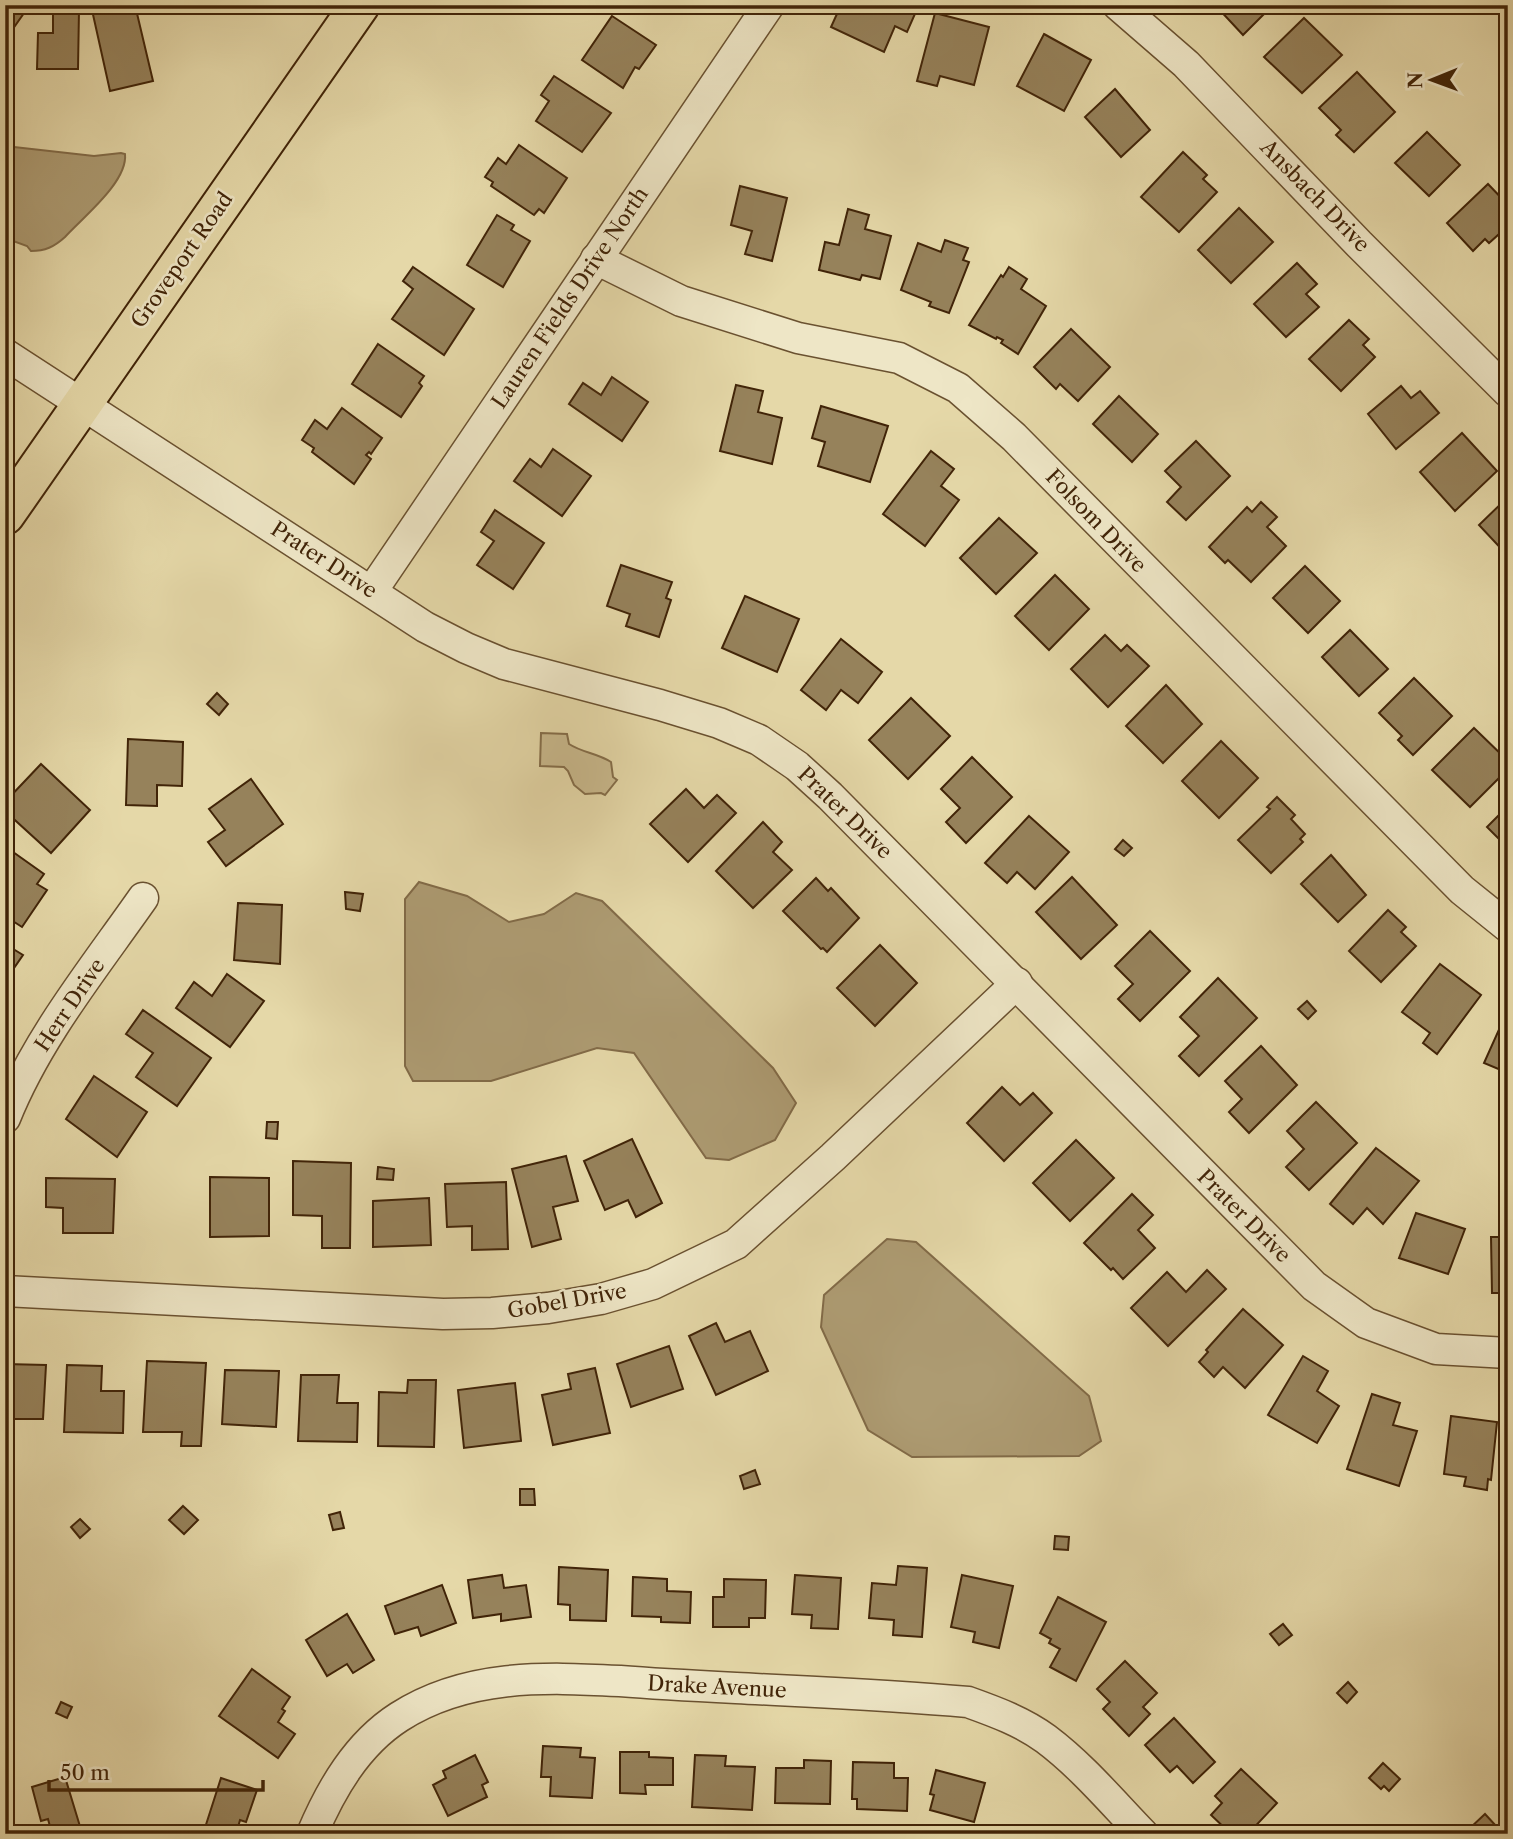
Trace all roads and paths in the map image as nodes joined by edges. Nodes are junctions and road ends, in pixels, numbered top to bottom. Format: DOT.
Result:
graph roads {
  1 [pos="360,5"];
  2 [pos="769,5"];
  3 [pos="1118,5"];
  4 [pos="596,259"];
  5 [pos="5,354"];
  6 [pos="1508,392"];
  7 [pos="81,405"];
  8 [pos="5,515"];
  9 [pos="372,591"];
  10 [pos="143,898"];
  11 [pos="1508,926"];
  12 [pos="1017,984"];
  13 [pos="5,1118"];
  14 [pos="5,1291"];
  15 [pos="1508,1353"];
  16 [pos="312,1834"];
  17 [pos="1143,1834"];
  1 -- 7 [label="main road, Groveport Road"];
  2 -- 4 [label="street, Lauren Fields Drive North"];
  3 -- 6 [label="street, Ansbach Drive"];
  4 -- 9 [label="street, Lauren Fields Drive North"];
  4 -- 11 [label="street, Folsom Drive"];
  5 -- 7 [label="street, Prater Drive"];
  7 -- 8 [label="main road, Groveport Road"];
  7 -- 9 [label="street, Prater Drive"];
  9 -- 12 [label="street, Prater Drive"];
  10 -- 13 [label="street, Herr Drive"];
  12 -- 14 [label="street, Gobel Drive"];
  12 -- 15 [label="street, Prater Drive"];
  16 -- 17 [label="street, Drake Avenue"];
}
